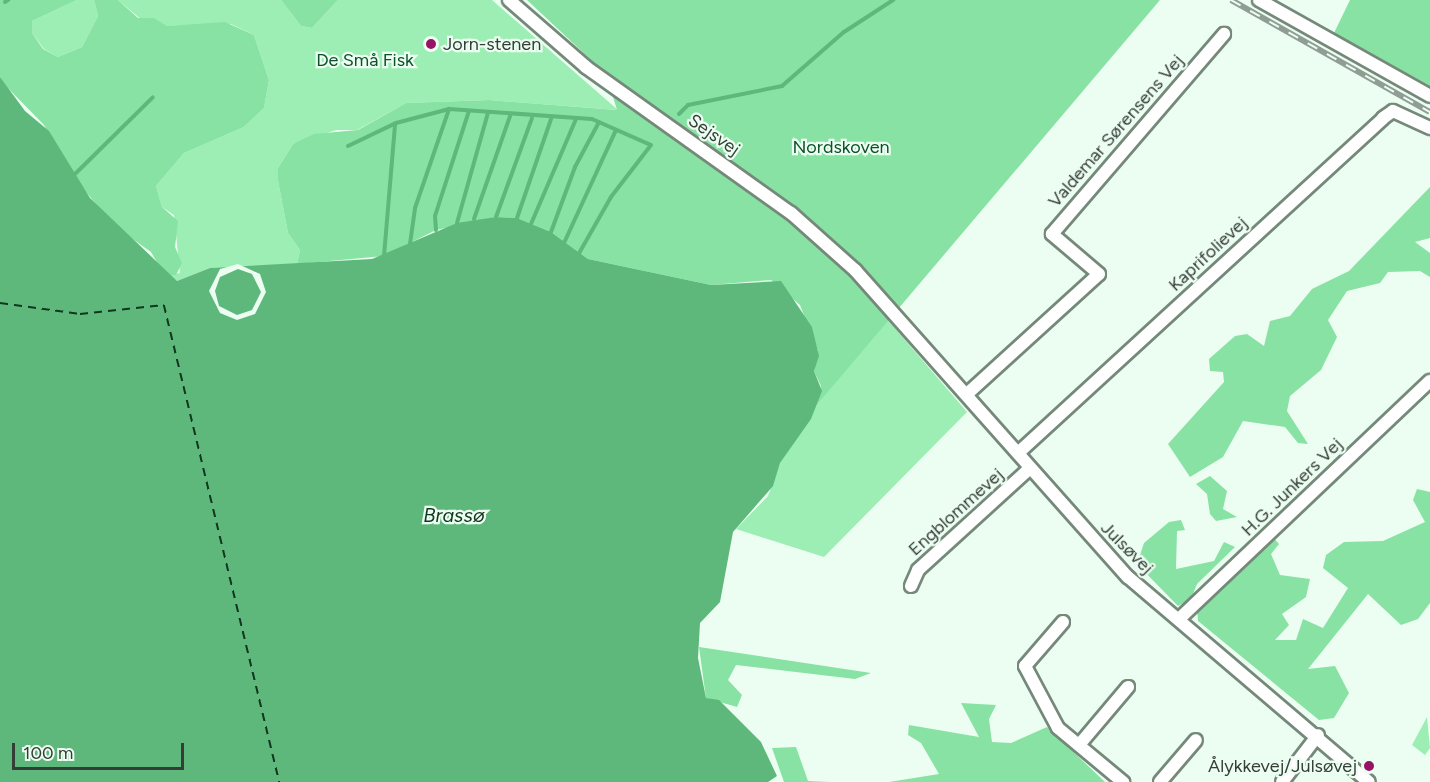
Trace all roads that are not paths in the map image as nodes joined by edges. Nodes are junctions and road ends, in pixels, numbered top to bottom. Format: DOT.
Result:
graph roads {
  1 [pos="509,0"];
  2 [pos="1259,0"];
  3 [pos="1224,34"];
  4 [pos="1430,96"];
  5 [pos="1430,128"];
  6 [pos="891,308"];
  7 [pos="1430,381"];
  8 [pos="967,394"];
  9 [pos="1018,453"];
  10 [pos="1030,468"];
  11 [pos="911,586"];
  12 [pos="1179,620"];
  13 [pos="1063,622"];
  14 [pos="1128,687"];
  15 [pos="1318,735"];
  16 [pos="1196,740"];
  17 [pos="1079,745"];
  18 [pos="1123,782"];
  19 [pos="1160,782"];
  20 [pos="1282,782"];
  21 [pos="1369,782"];
  1 -- 6 [label="street, Sejsvej"];
  2 -- 4 [label="street"];
  3 -- 8 [label="street, Valdemar Sørensens Vej"];
  5 -- 9 [label="street, Kaprifolievej"];
  6 -- 8 [label="street, Julsøvej"];
  7 -- 12 [label="street, H.G. Junkers Vej"];
  8 -- 9 [label="street, Julsøvej"];
  9 -- 10 [label="street, Julsøvej"];
  10 -- 11 [label="street, Engblommevej"];
  10 -- 12 [label="street, Julsøvej"];
  12 -- 15 [label="street, Julsøvej"];
  13 -- 17 [label="street"];
  14 -- 17 [label="street"];
  15 -- 20 [label="street"];
  15 -- 21 [label="street, Julsøvej"];
  16 -- 19 [label="street"];
  17 -- 18 [label="street"];
}
